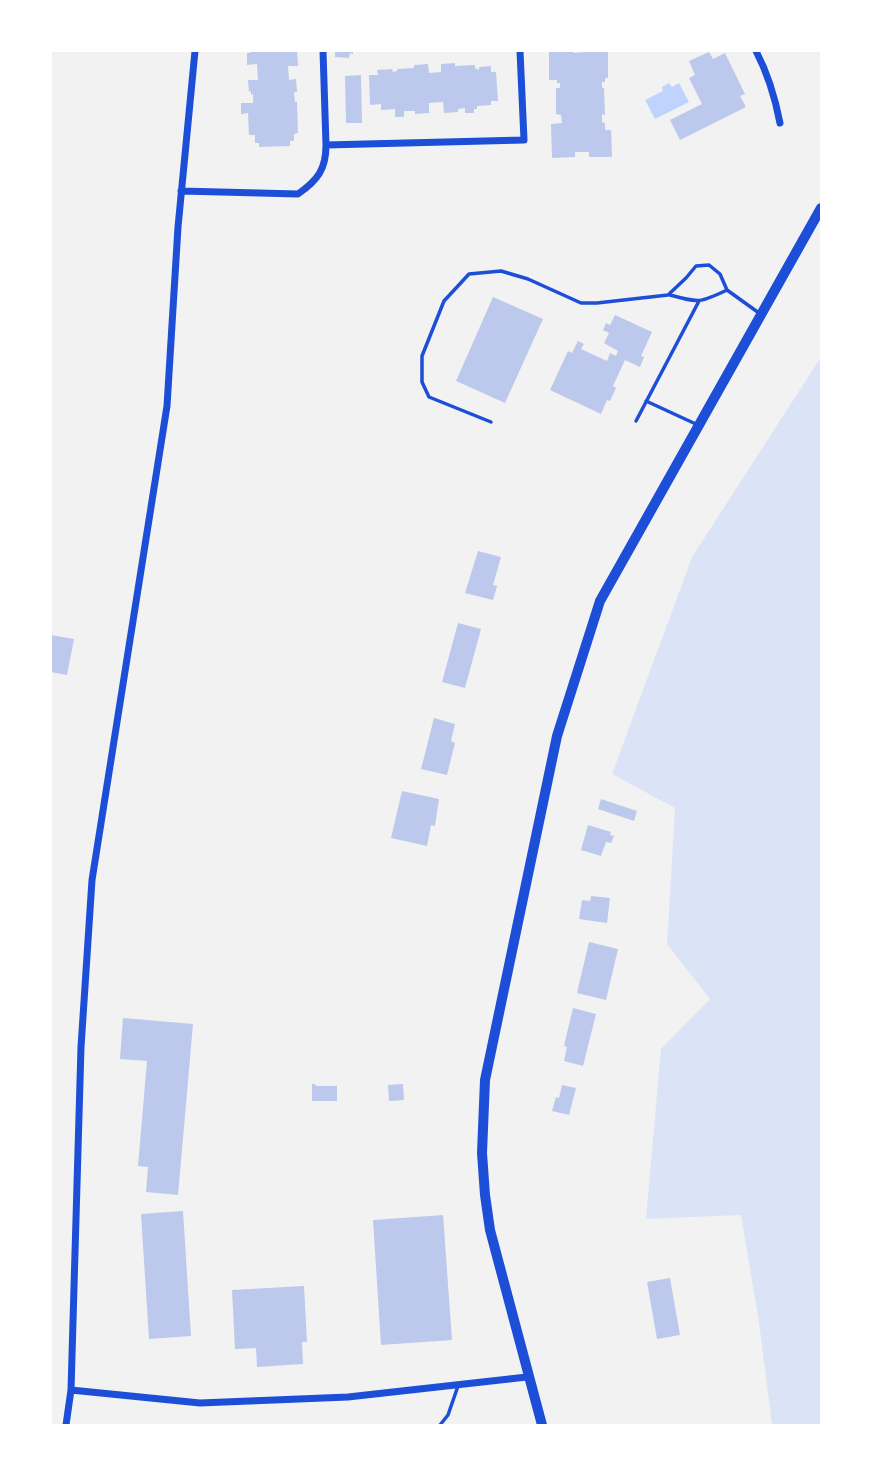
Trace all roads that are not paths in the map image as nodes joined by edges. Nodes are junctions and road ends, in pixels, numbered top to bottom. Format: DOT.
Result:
graph roads {
  1 [pos="195,51"];
  2 [pos="323,51"];
  3 [pos="520,51"];
  4 [pos="756,51"];
  5 [pos="780,122"];
  6 [pos="326,145"];
  7 [pos="181,191"];
  8 [pos="821,208"];
  9 [pos="727,290"];
  10 [pos="668,295"];
  11 [pos="699,301"];
  12 [pos="761,314"];
  13 [pos="646,401"];
  14 [pos="636,421"];
  15 [pos="491,422"];
  16 [pos="698,426"];
  17 [pos="527,1377"];
  18 [pos="459,1384"];
  19 [pos="71,1390"];
  20 [pos="66,1425"];
  21 [pos="439,1425"];
  22 [pos="542,1425"];
  1 -- 7 [label="street"];
  2 -- 6 [label="street"];
  3 -- 6 [label="street"];
  4 -- 5 [label="street"];
  6 -- 7 [label="street"];
  7 -- 19 [label="street"];
  8 -- 12 [label="main road"];
  9 -- 10 [label="lane"];
  9 -- 11 [label="lane"];
  9 -- 12 [label="lane"];
  10 -- 11 [label="lane"];
  10 -- 15 [label="lane"];
  11 -- 13 [label="lane"];
  12 -- 16 [label="main road"];
  13 -- 14 [label="lane"];
  13 -- 16 [label="lane"];
  16 -- 17 [label="main road"];
  17 -- 18 [label="street"];
  17 -- 22 [label="main road"];
  18 -- 19 [label="street"];
  18 -- 21 [label="lane"];
  19 -- 20 [label="street"];
}
